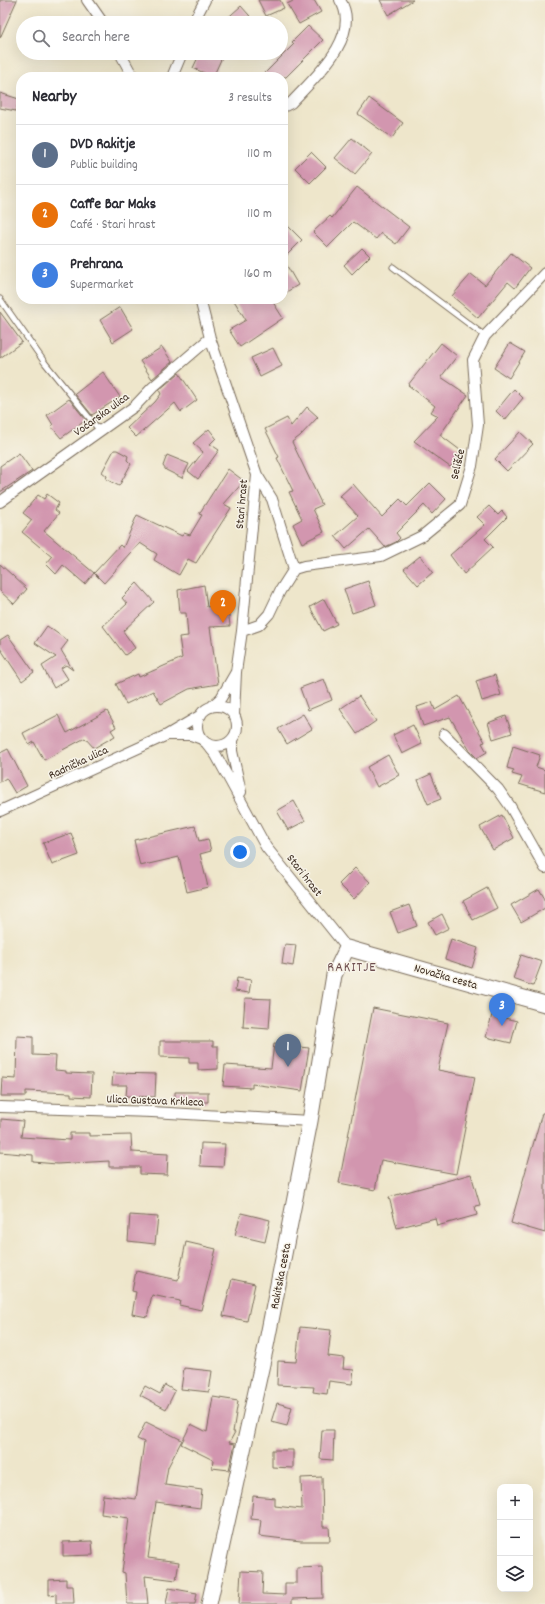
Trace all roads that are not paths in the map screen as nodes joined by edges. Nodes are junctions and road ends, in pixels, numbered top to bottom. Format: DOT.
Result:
graph roads {
  1 [pos="87,0"];
  2 [pos="205,0"];
  3 [pos="340,0"];
  4 [pos="97,16"];
  5 [pos="197,16"];
  6 [pos="124,60"];
  7 [pos="179,60"];
  8 [pos="130,72"];
  9 [pos="174,72"];
  10 [pos="288,104"];
  11 [pos="393,267"];
  12 [pos="545,273"];
  13 [pos="0,299"];
  14 [pos="201,304"];
  15 [pos="485,336"];
  16 [pos="210,338"];
  17 [pos="100,431"];
  18 [pos="257,475"];
  19 [pos="0,502"];
  20 [pos="294,569"];
  21 [pos="242,631"];
  22 [pos="236,672"];
  23 [pos="211,707"];
  24 [pos="200,715"];
  25 [pos="234,715"];
  26 [pos="444,734"];
  27 [pos="167,735"];
  28 [pos="232,740"];
  29 [pos="205,741"];
  30 [pos="0,811"];
  31 [pos="248,814"];
  32 [pos="545,868"];
  33 [pos="347,948"];
  34 [pos="545,1004"];
  35 [pos="0,1107"];
  36 [pos="310,1121"];
  37 [pos="209,1604"];
  1 -- 4 [label="street"];
  2 -- 5 [label="street"];
  3 -- 10 [label="street"];
  6 -- 8 [label="street"];
  7 -- 9 [label="street"];
  11 -- 15 [label="lane"];
  12 -- 15 [label="street, Selišće"];
  13 -- 17 [label="lane"];
  14 -- 16 [label="street, Stari hrast"];
  15 -- 20 [label="street, Selišće"];
  16 -- 17 [label="street, Voćarska ulica"];
  16 -- 18 [label="street, Stari hrast"];
  17 -- 19 [label="street, Voćarska ulica"];
  18 -- 20 [label="street"];
  18 -- 21 [label="street, Stari hrast"];
  20 -- 21 [label="street"];
  21 -- 22 [label="street, Stari hrast"];
  22 -- 23 [label="street, Stari hrast"];
  22 -- 25 [label="street, Stari hrast"];
  23 -- 24 [label="street"];
  23 -- 25 [label="street"];
  24 -- 27 [label="street, Radnička ulica"];
  24 -- 29 [label="street"];
  25 -- 28 [label="street"];
  26 -- 32 [label="street"];
  27 -- 29 [label="street, Radnička ulica"];
  27 -- 30 [label="street, Radnička ulica"];
  28 -- 29 [label="street"];
  28 -- 31 [label="street, Stari hrast"];
  29 -- 31 [label="street, Stari hrast"];
  31 -- 33 [label="street, Stari hrast"];
  33 -- 34 [label="street, Novačka cesta"];
  33 -- 36 [label="street, Rakitska cesta"];
  35 -- 36 [label="street, Ulica Gustava Krkleca"];
  36 -- 37 [label="street, Rakitska cesta"];
}
